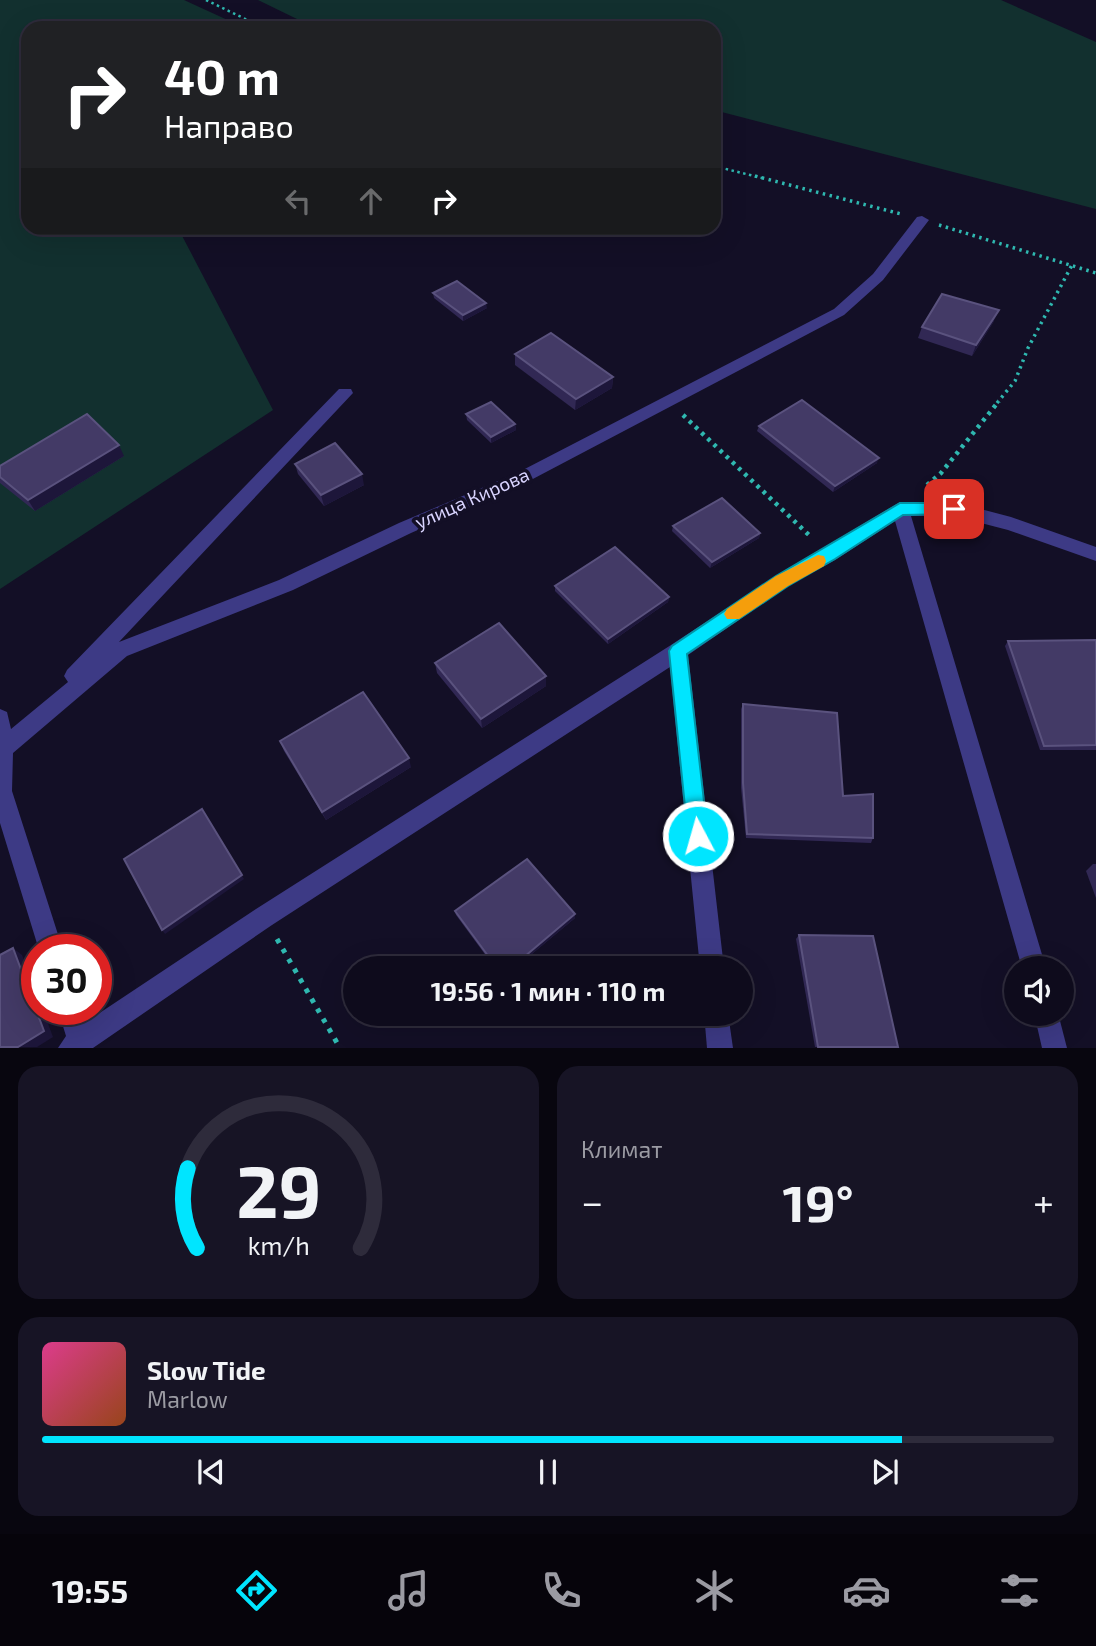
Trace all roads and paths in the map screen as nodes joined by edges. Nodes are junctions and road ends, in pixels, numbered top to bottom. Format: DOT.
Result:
graph roads {
  1 [pos="206,0"];
  2 [pos="250,21"];
  3 [pos="922,220"];
  4 [pos="1072,265"];
  5 [pos="345,393"];
  6 [pos="668,400"];
  7 [pos="900,509"];
  8 [pos="1096,554"];
  9 [pos="829,555"];
  10 [pos="678,651"];
  11 [pos="0,718"];
  12 [pos="3,749"];
  13 [pos="264,917"];
  14 [pos="46,934"];
  15 [pos="711,956"];
  16 [pos="1030,956"];
  17 [pos="72,1025"];
  18 [pos="717,1026"];
  19 [pos="1049,1026"];
  20 [pos="75,1044"];
  21 [pos="340,1048"];
  22 [pos="720,1048"];
  23 [pos="1055,1048"];
  1 -- 2 [label="path"];
  3 -- 6 [label="street, улица Кирова"];
  4 -- 7 [label="path"];
  5 -- 12 [label="street"];
  6 -- 9 [label="path"];
  6 -- 12 [label="street, улица Кирова"];
  7 -- 8 [label="street"];
  7 -- 9 [label="street"];
  7 -- 16 [label="street"];
  9 -- 10 [label="street"];
  10 -- 13 [label="street"];
  10 -- 15 [label="street"];
  11 -- 12 [label="street"];
  12 -- 14 [label="street"];
  13 -- 20 [label="street"];
  13 -- 21 [label="path"];
  17 -- 20 [label="street"];
  18 -- 22 [label="street"];
  19 -- 23 [label="street"];
}
